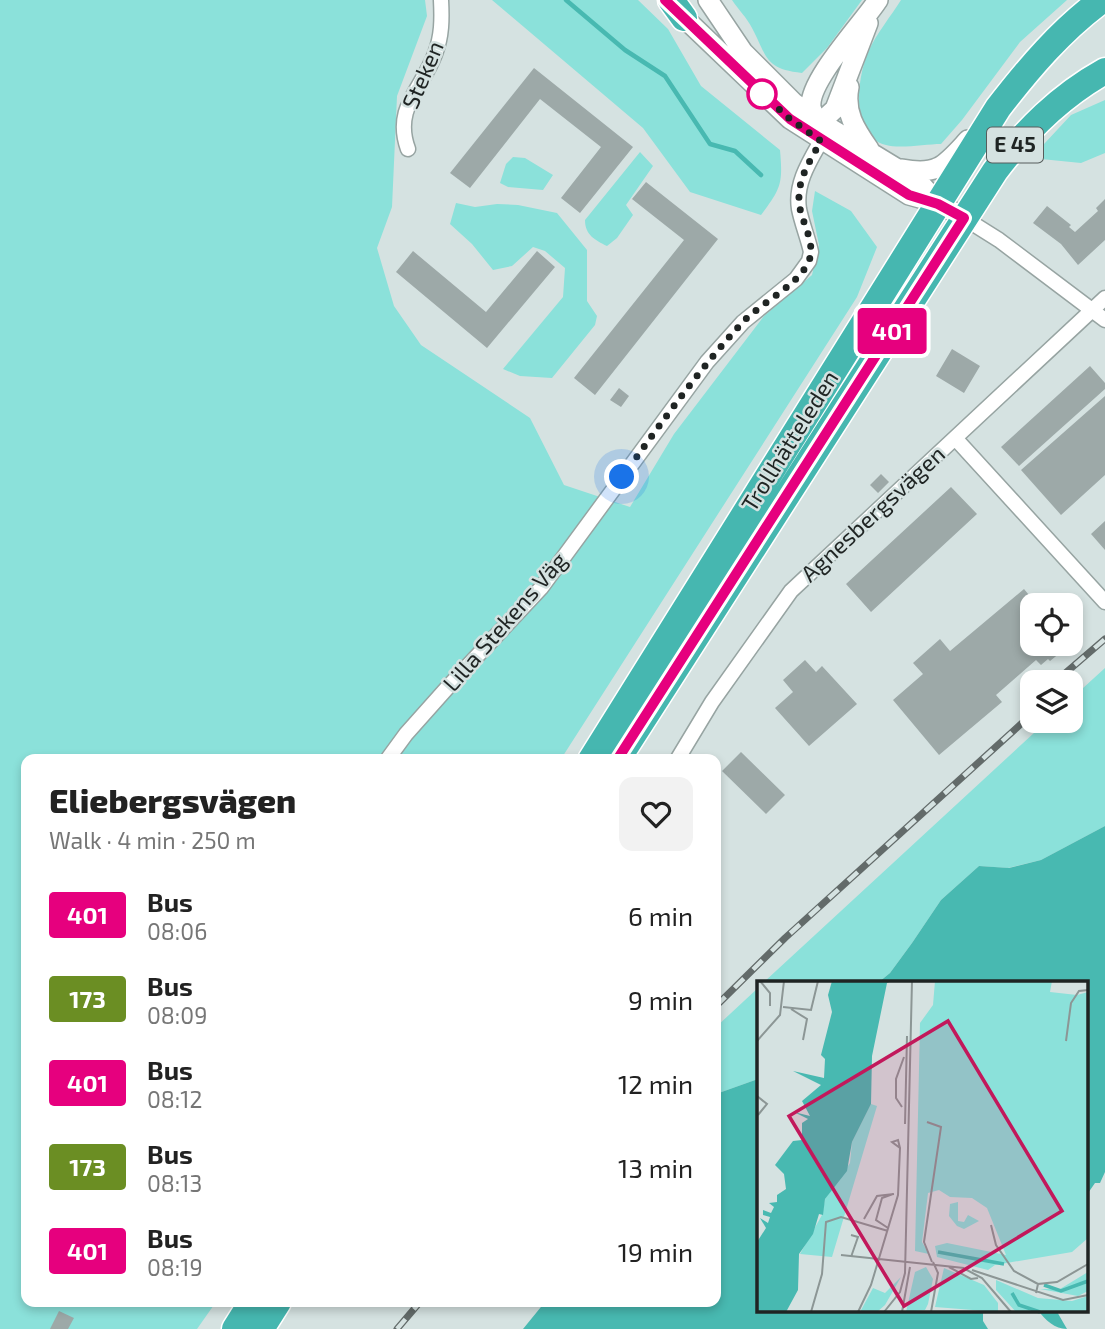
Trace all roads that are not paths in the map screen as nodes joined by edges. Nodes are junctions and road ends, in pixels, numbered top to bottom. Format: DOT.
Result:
graph roads {
  1 [pos="441,0"];
  2 [pos="665,0"];
  3 [pos="708,0"];
  4 [pos="1102,0"];
  5 [pos="877,1"];
  6 [pos="677,9"];
  7 [pos="856,56"];
  8 [pos="1105,71"];
  9 [pos="998,108"];
  10 [pos="817,120"];
  11 [pos="821,141"];
  12 [pos="408,149"];
  13 [pos="874,155"];
  14 [pos="894,167"];
  15 [pos="938,204"];
  16 [pos="964,218"];
  17 [pos="1105,298"];
  18 [pos="1091,310"];
  19 [pos="1105,320"];
  20 [pos="955,438"];
  21 [pos="1105,602"];
  22 [pos="391,754"];
  23 [pos="595,754"];
  24 [pos="621,754"];
  25 [pos="681,754"];
  26 [pos="249,1307"];
  27 [pos="275,1307"];
  28 [pos="235,1329"];
  29 [pos="261,1329"];
  1 -- 12 [label="street, Steken"];
  2 -- 6 [label="street"];
  3 -- 10 [label="street"];
  4 -- 9 [label="highway, Trollhätteleden / E 45"];
  5 -- 7 [label="street"];
  5 -- 10 [label="street"];
  6 -- 11 [label="street"];
  7 -- 10 [label="street"];
  7 -- 13 [label="street"];
  8 -- 16 [label="highway, Trollhätteleden / E 45"];
  9 -- 14 [label="street"];
  9 -- 15 [label="highway, Trollhätteleden / E 45"];
  10 -- 11 [label="street"];
  10 -- 13 [label="street"];
  11 -- 15 [label="street"];
  11 -- 22 [label="street, Lilla Stekens Väg"];
  13 -- 14 [label="street"];
  14 -- 15 [label="street"];
  15 -- 16 [label="street"];
  15 -- 23 [label="highway, Trollhätteleden / E 45"];
  16 -- 18 [label="street"];
  16 -- 24 [label="highway, Trollhätteleden / E 45"];
  17 -- 18 [label="street, Agnesbergsvägen"];
  18 -- 19 [label="street"];
  18 -- 20 [label="street, Agnesbergsvägen"];
  20 -- 21 [label="street"];
  20 -- 25 [label="street, Agnesbergsvägen"];
  26 -- 28 [label="highway"];
  27 -- 29 [label="highway"];
}
